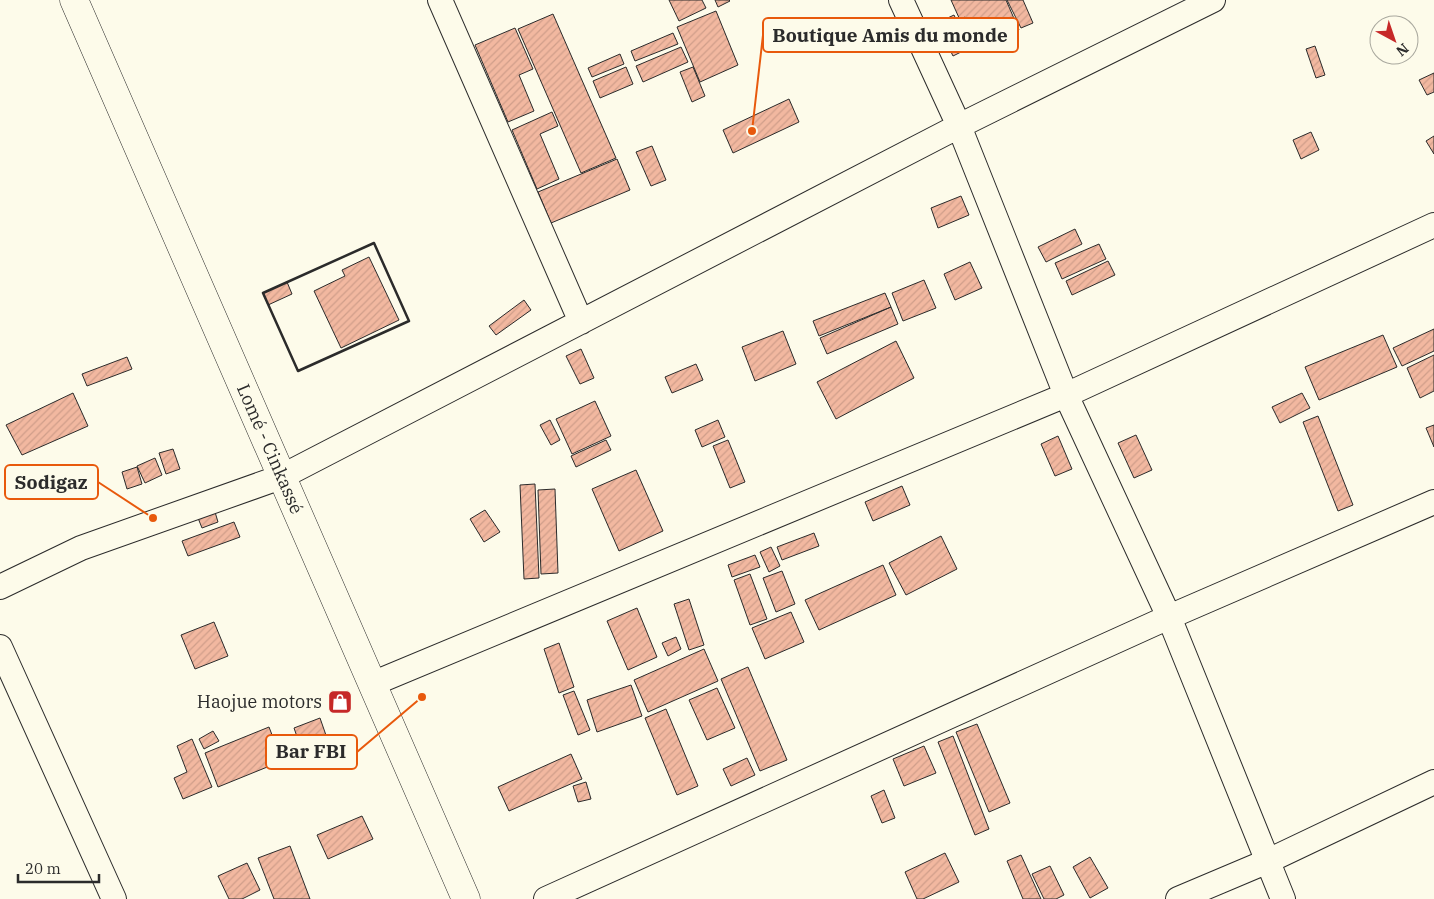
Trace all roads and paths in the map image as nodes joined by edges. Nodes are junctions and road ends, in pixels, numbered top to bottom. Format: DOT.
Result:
graph roads {
  1 [pos="74,0"];
  2 [pos="440,0"];
  3 [pos="901,0"];
  4 [pos="1213,0"];
  5 [pos="959,126"];
  6 [pos="1434,225"];
  7 [pos="581,322"];
  8 [pos="1066,395"];
  9 [pos="281,477"];
  10 [pos="1434,502"];
  11 [pos="0,587"];
  12 [pos="1169,616"];
  13 [pos="0,647"];
  14 [pos="372,684"];
  15 [pos="1434,782"];
  16 [pos="1268,861"];
  17 [pos="114,899"];
  18 [pos="466,899"];
  19 [pos="546,899"];
  20 [pos="1178,899"];
  21 [pos="1283,899"];
  1 -- 9 [label="highway, Lomé - Cinkassé"];
  2 -- 7 [label="street"];
  3 -- 5 [label="street"];
  4 -- 5 [label="street"];
  5 -- 7 [label="street"];
  5 -- 8 [label="street"];
  6 -- 8 [label="street"];
  7 -- 9 [label="street"];
  8 -- 12 [label="street"];
  8 -- 14 [label="street"];
  9 -- 11 [label="street"];
  9 -- 14 [label="highway, Lomé - Cinkassé"];
  10 -- 12 [label="street"];
  12 -- 16 [label="street"];
  12 -- 19 [label="street"];
  13 -- 17 [label="street"];
  14 -- 18 [label="highway, Lomé - Cinkassé"];
  15 -- 16 [label="street"];
  16 -- 20 [label="street"];
  16 -- 21 [label="street"];
}
